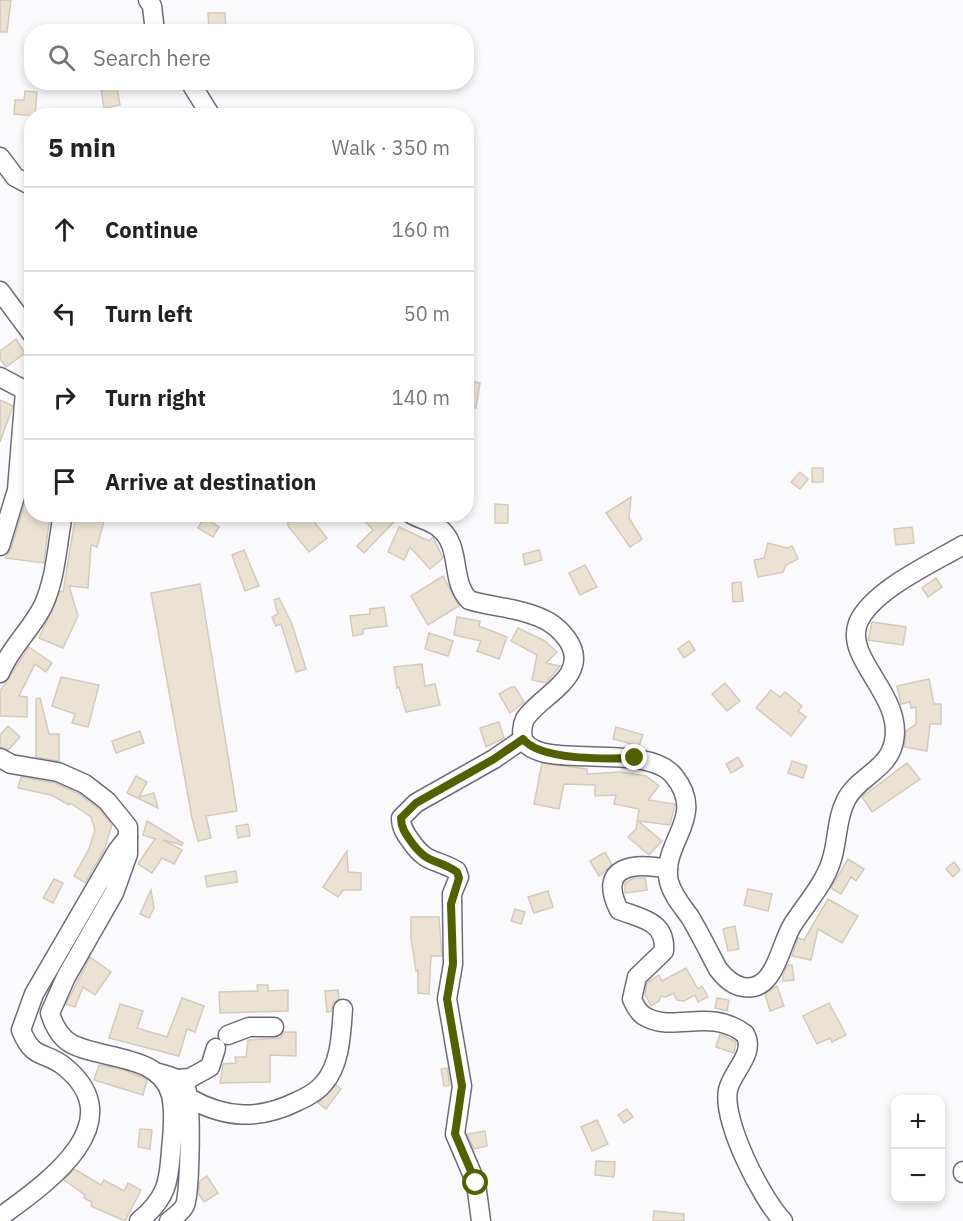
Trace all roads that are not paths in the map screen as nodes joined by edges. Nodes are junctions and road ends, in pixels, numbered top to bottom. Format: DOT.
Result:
graph roads {
  1 [pos="148,0"];
  2 [pos="153,24"];
  3 [pos="195,90"];
  4 [pos="206,108"];
  5 [pos="0,157"];
  6 [pos="24,182"];
  7 [pos="0,291"];
  8 [pos="24,323"];
  9 [pos="0,377"];
  10 [pos="24,391"];
  11 [pos="24,428"];
  12 [pos="62,522"];
  13 [pos="428,522"];
  14 [pos="963,545"];
  15 [pos="0,546"];
  16 [pos="0,673"];
  17 [pos="523,739"];
  18 [pos="0,758"];
  19 [pos="129,836"];
  20 [pos="668,869"];
  21 [pos="343,1009"];
  22 [pos="274,1027"];
  23 [pos="159,1073"];
  24 [pos="177,1079"];
  25 [pos="189,1098"];
  26 [pos="188,1213"];
  27 [pos="0,1217"];
  28 [pos="139,1221"];
  29 [pos="169,1221"];
  30 [pos="481,1221"];
  31 [pos="783,1221"];
  1 -- 2 [label="street"];
  3 -- 4 [label="street"];
  5 -- 6 [label="street"];
  7 -- 8 [label="street"];
  9 -- 10 [label="street"];
  11 -- 15 [label="street"];
  12 -- 16 [label="street"];
  13 -- 17 [label="street"];
  14 -- 20 [label="street"];
  17 -- 20 [label="street"];
  17 -- 30 [label="street"];
  18 -- 19 [label="street"];
  19 -- 23 [label="street"];
  19 -- 27 [label="street"];
  20 -- 31 [label="street"];
  21 -- 25 [label="street"];
  22 -- 24 [label="street"];
  23 -- 24 [label="street"];
  23 -- 28 [label="street"];
  24 -- 25 [label="street"];
  25 -- 26 [label="street"];
  26 -- 29 [label="street"];
}
